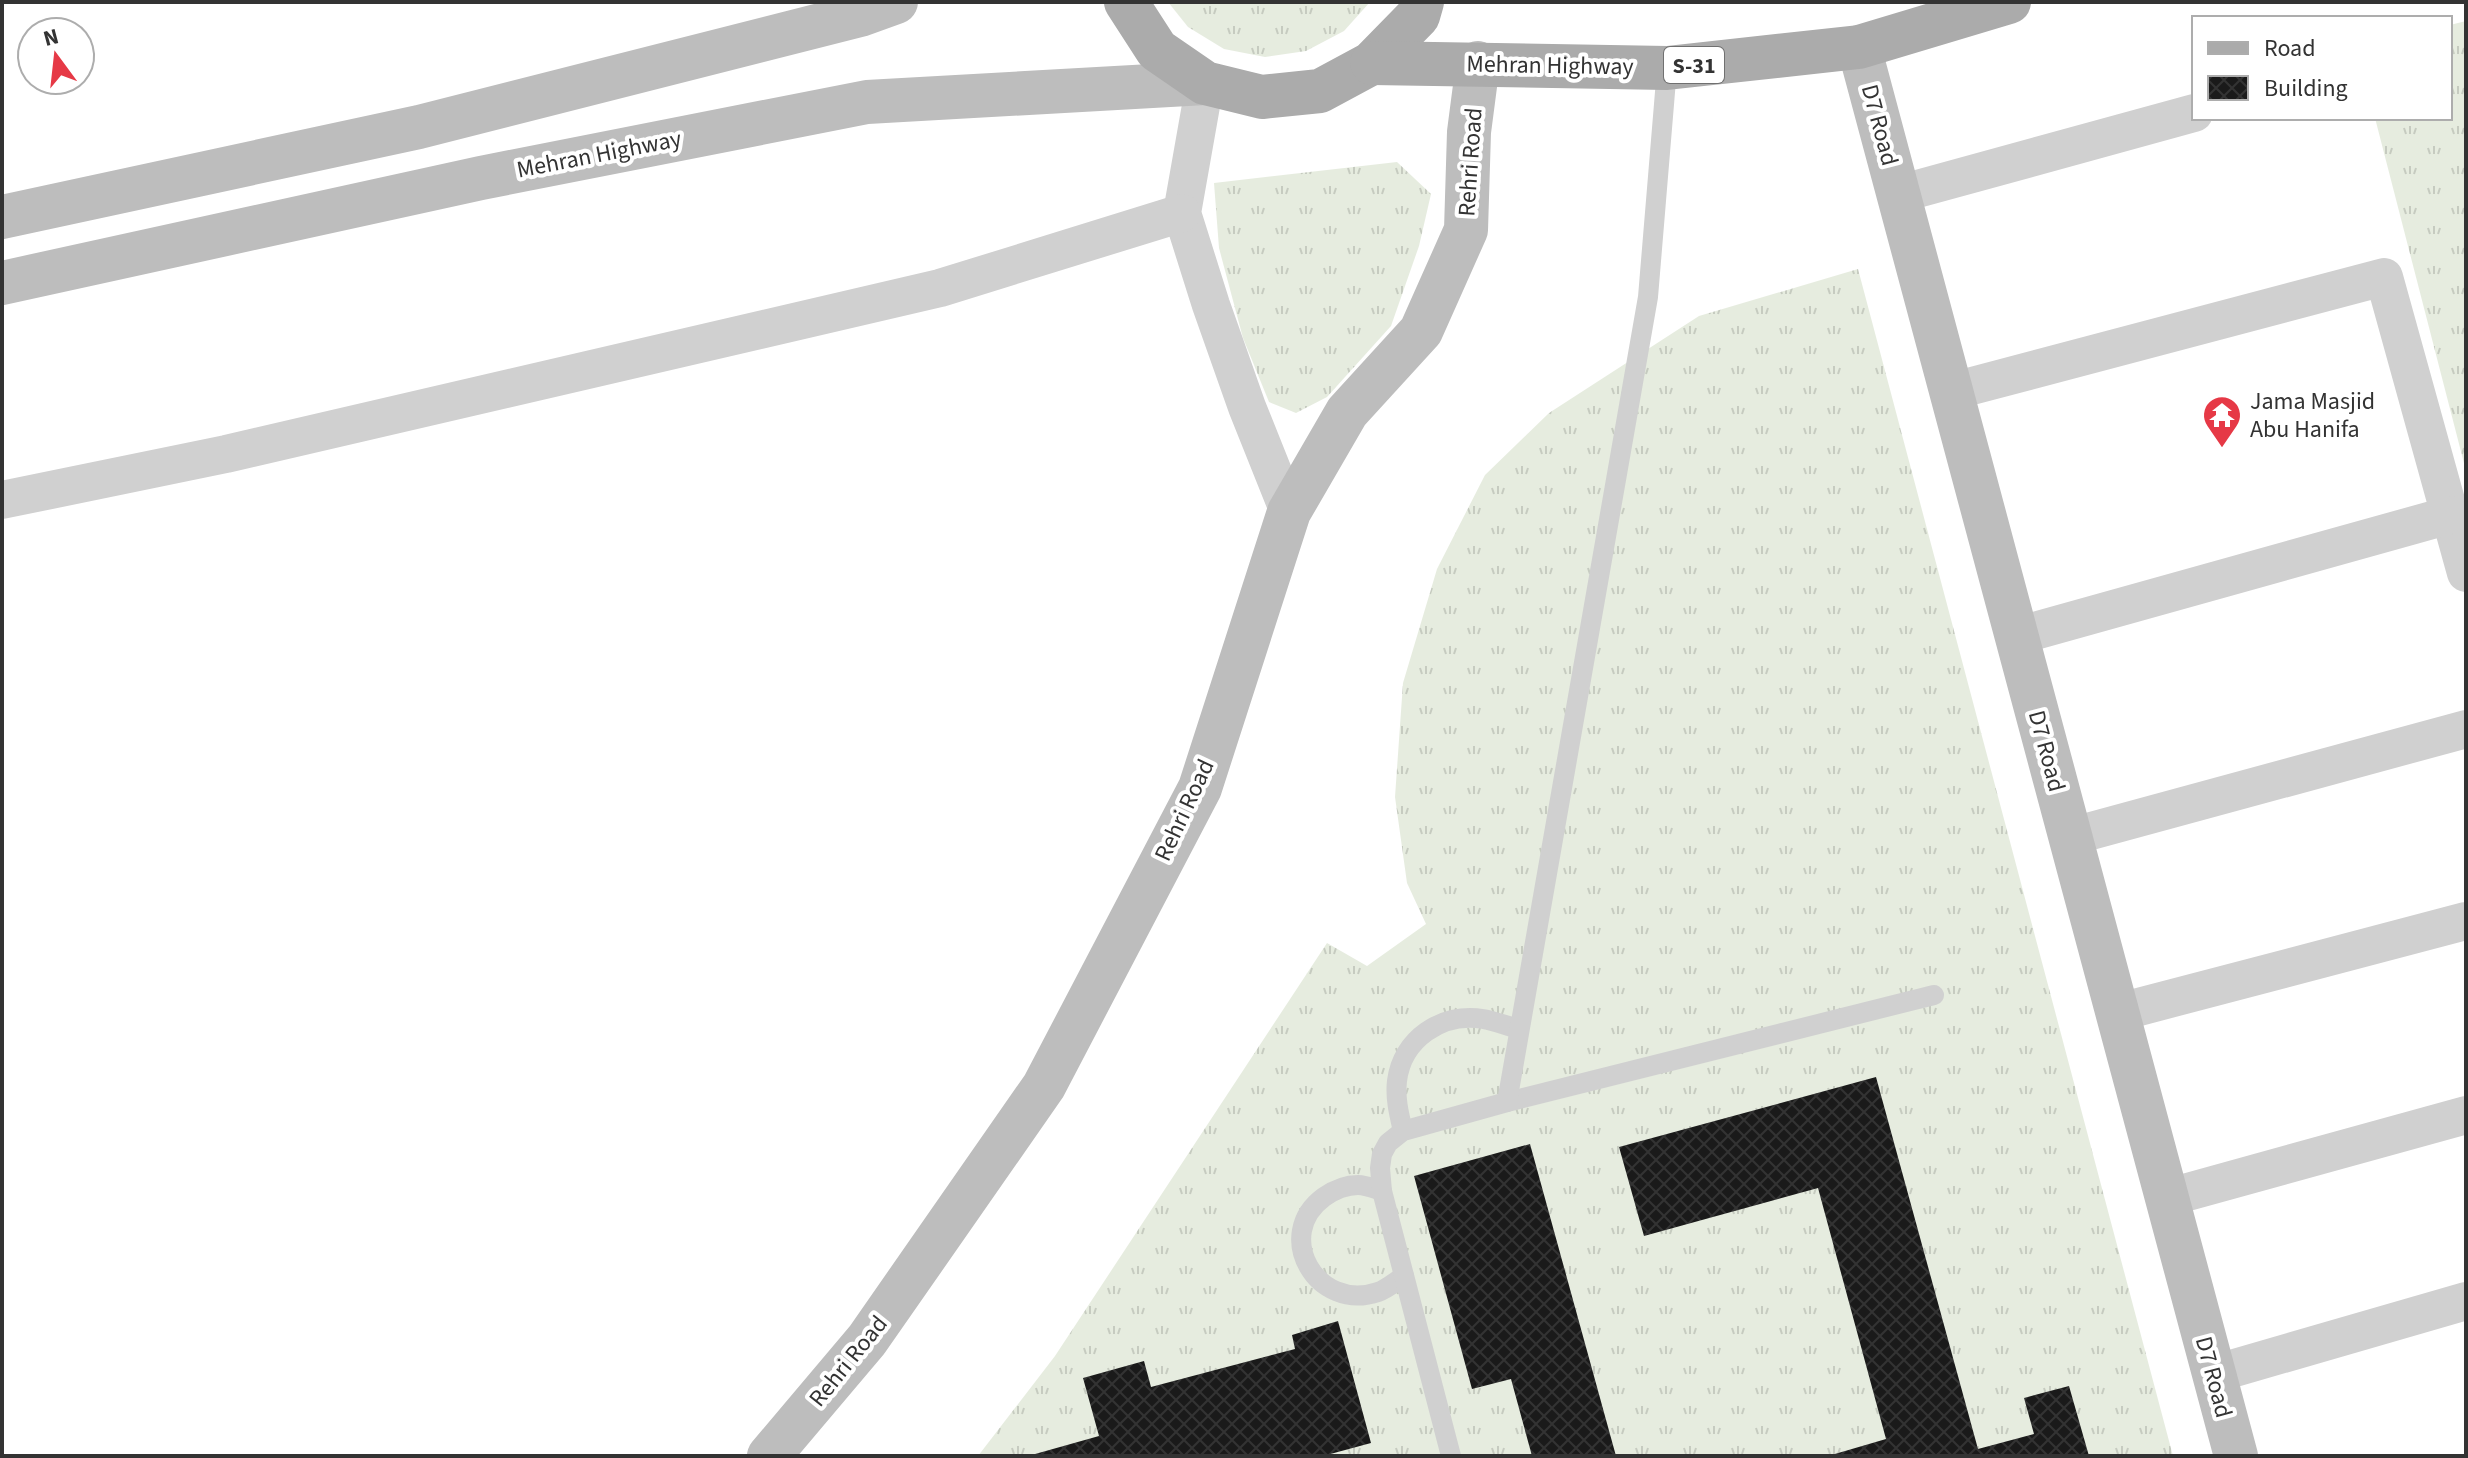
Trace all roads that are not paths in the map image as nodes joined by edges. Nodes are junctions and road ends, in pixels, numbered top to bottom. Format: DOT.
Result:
graph roads {
  1 [pos="896,2"];
  2 [pos="1126,2"];
  3 [pos="1422,2"];
  4 [pos="2009,2"];
  5 [pos="1918,15"];
  6 [pos="1859,47"];
  7 [pos="1372,63"];
  8 [pos="1478,63"];
  9 [pos="1667,68"];
  10 [pos="1205,83"];
  11 [pos="2192,114"];
  12 [pos="1899,194"];
  13 [pos="1182,213"];
  14 [pos="2,217"];
  15 [pos="2,283"];
  16 [pos="1953,391"];
  17 [pos="2,500"];
  18 [pos="1289,512"];
  19 [pos="2450,515"];
  20 [pos="2466,573"];
  21 [pos="2017,636"];
  22 [pos="2466,729"];
  23 [pos="2069,837"];
  24 [pos="2466,921"];
  25 [pos="1934,995"];
  26 [pos="2116,1013"];
  27 [pos="1519,1029"];
  28 [pos="1507,1102"];
  29 [pos="2466,1115"];
  30 [pos="1403,1131"];
  31 [pos="1382,1191"];
  32 [pos="2166,1198"];
  33 [pos="1404,1276"];
  34 [pos="2466,1301"];
  35 [pos="2214,1374"];
  36 [pos="769,1456"];
  37 [pos="1451,1456"];
  38 [pos="2236,1456"];
  1 -- 14 [label="street"];
  2 -- 10 [label="main road"];
  3 -- 7 [label="main road"];
  4 -- 5 [label="main road, Mehran Highway / S-31"];
  5 -- 6 [label="main road, Mehran Highway / S-31"];
  6 -- 9 [label="main road, Mehran Highway / S-31"];
  6 -- 12 [label="street, D7 Road"];
  7 -- 8 [label="main road, Mehran Highway / S-31"];
  7 -- 10 [label="main road"];
  8 -- 9 [label="main road, Mehran Highway / S-31"];
  8 -- 18 [label="street, Rehri Road"];
  9 -- 27 [label="lane"];
  10 -- 13 [label="street"];
  10 -- 15 [label="street, Mehran Highway"];
  11 -- 12 [label="street"];
  12 -- 16 [label="street, D7 Road"];
  13 -- 17 [label="street"];
  13 -- 18 [label="street"];
  16 -- 19 [label="street"];
  16 -- 21 [label="street, D7 Road"];
  18 -- 36 [label="street, Rehri Road"];
  19 -- 20 [label="street"];
  19 -- 21 [label="street"];
  21 -- 23 [label="street, D7 Road"];
  22 -- 23 [label="street"];
  23 -- 26 [label="street, D7 Road"];
  24 -- 26 [label="street"];
  25 -- 28 [label="lane"];
  26 -- 32 [label="street, D7 Road"];
  27 -- 28 [label="lane"];
  27 -- 30 [label="lane"];
  28 -- 30 [label="lane"];
  29 -- 32 [label="street"];
  30 -- 31 [label="lane"];
  31 -- 33 [label="lane"];
  31 -- 33 [label="lane"];
  32 -- 35 [label="street, D7 Road"];
  33 -- 37 [label="lane"];
  34 -- 35 [label="street"];
  35 -- 38 [label="street, D7 Road"];
}
